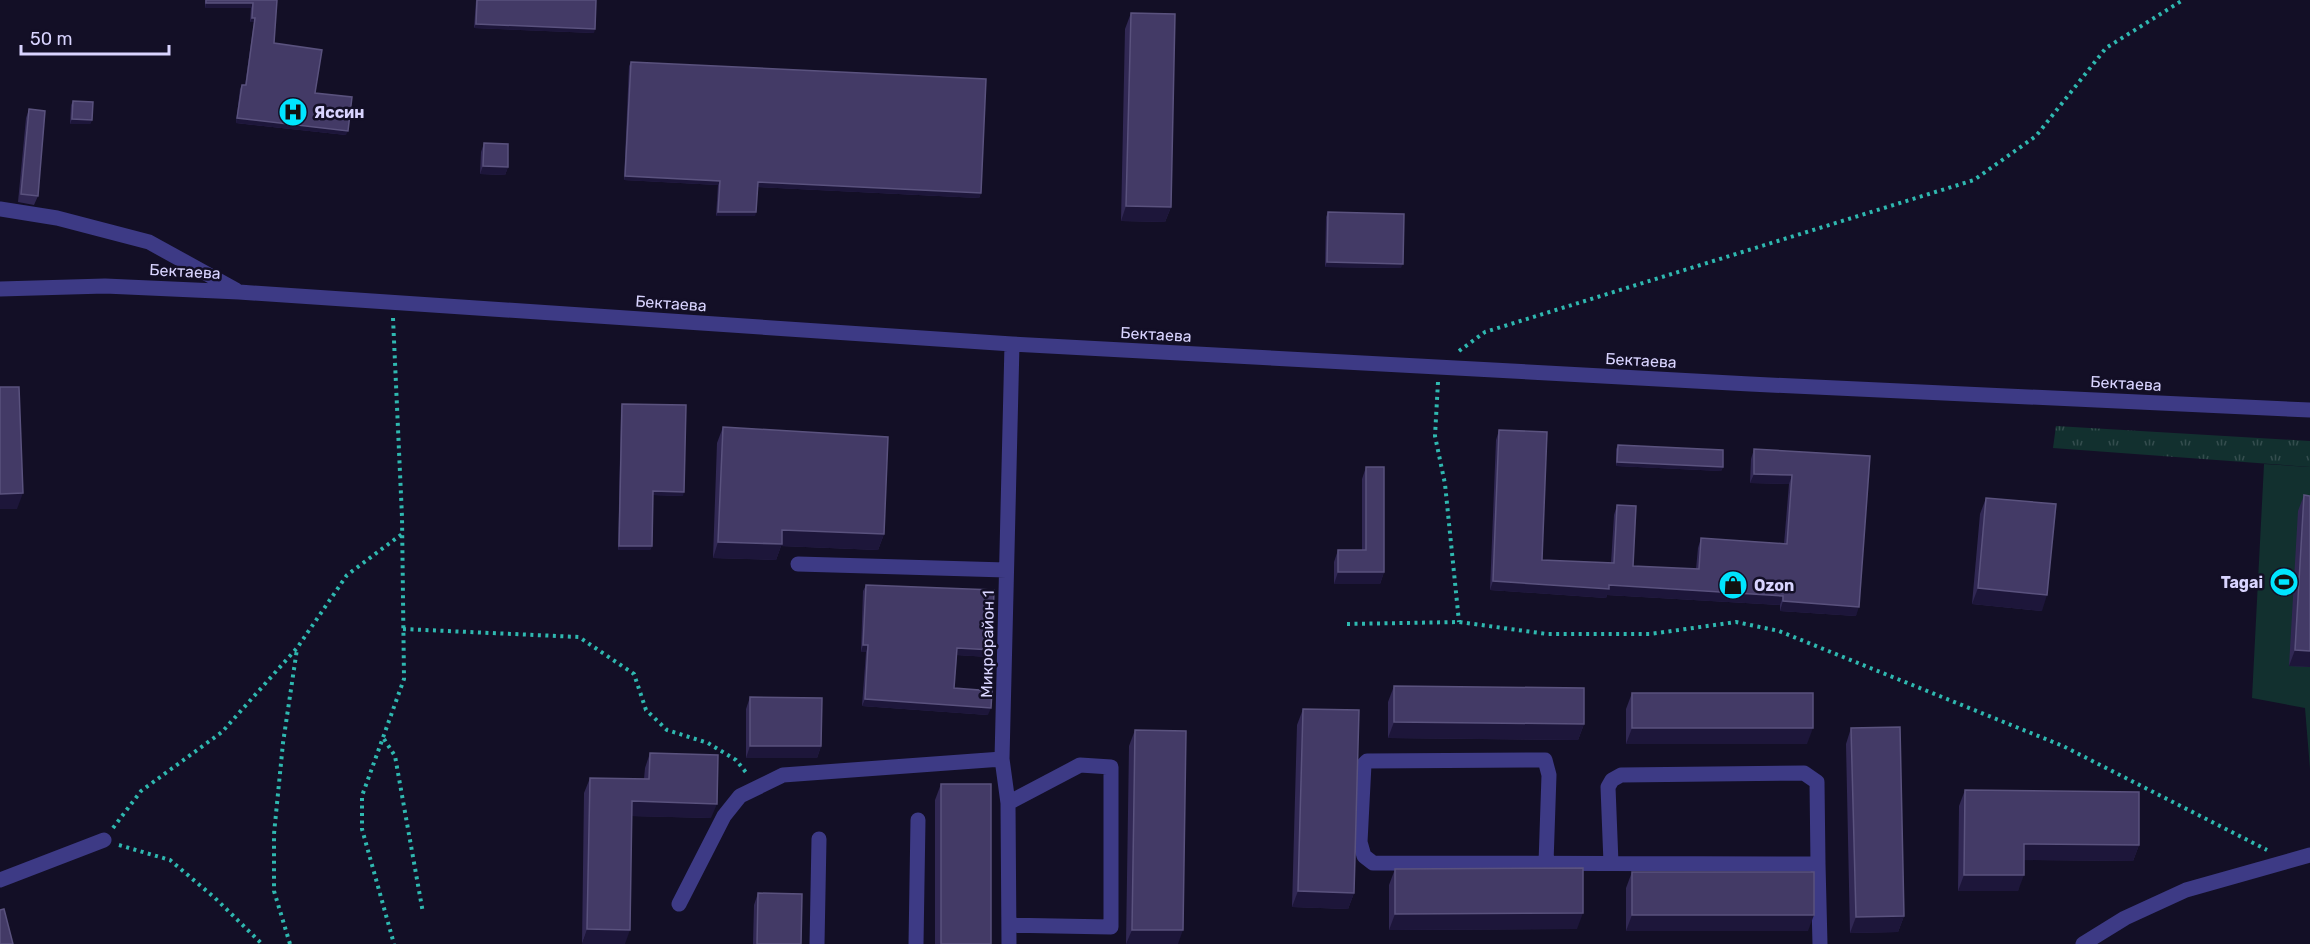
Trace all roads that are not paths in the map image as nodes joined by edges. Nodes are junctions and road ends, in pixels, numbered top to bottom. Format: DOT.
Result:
graph roads {
  1 [pos="0,209"];
  2 [pos="0,289"];
  3 [pos="239,292"];
  4 [pos="1012,344"];
  5 [pos="2310,410"];
  6 [pos="798,564"];
  7 [pos="1006,570"];
  8 [pos="1002,759"];
  9 [pos="1008,803"];
  10 [pos="918,819"];
  11 [pos="819,839"];
  12 [pos="104,840"];
  13 [pos="2310,855"];
  14 [pos="1546,862"];
  15 [pos="1611,862"];
  16 [pos="1818,864"];
  17 [pos="0,880"];
  18 [pos="679,904"];
  19 [pos="1010,925"];
  20 [pos="817,944"];
  21 [pos="916,944"];
  22 [pos="1010,944"];
  23 [pos="1820,944"];
  24 [pos="2083,944"];
  1 -- 3 [label="street"];
  2 -- 3 [label="street, Бектаева"];
  3 -- 4 [label="street, Бектаева"];
  4 -- 5 [label="street, Бектаева"];
  4 -- 7 [label="street, Микрорайон 1"];
  6 -- 7 [label="street"];
  7 -- 8 [label="street, Микрорайон 1"];
  8 -- 9 [label="street, Микрорайон 1"];
  8 -- 18 [label="street"];
  9 -- 19 [label="street, Микрорайон 1"];
  9 -- 19 [label="street"];
  10 -- 21 [label="street"];
  11 -- 20 [label="street"];
  12 -- 17 [label="street"];
  13 -- 24 [label="street"];
  14 -- 14 [label="street"];
  14 -- 15 [label="street"];
  15 -- 16 [label="street"];
  15 -- 16 [label="street"];
  16 -- 23 [label="street"];
  19 -- 22 [label="street, Микрорайон 1"];
}
